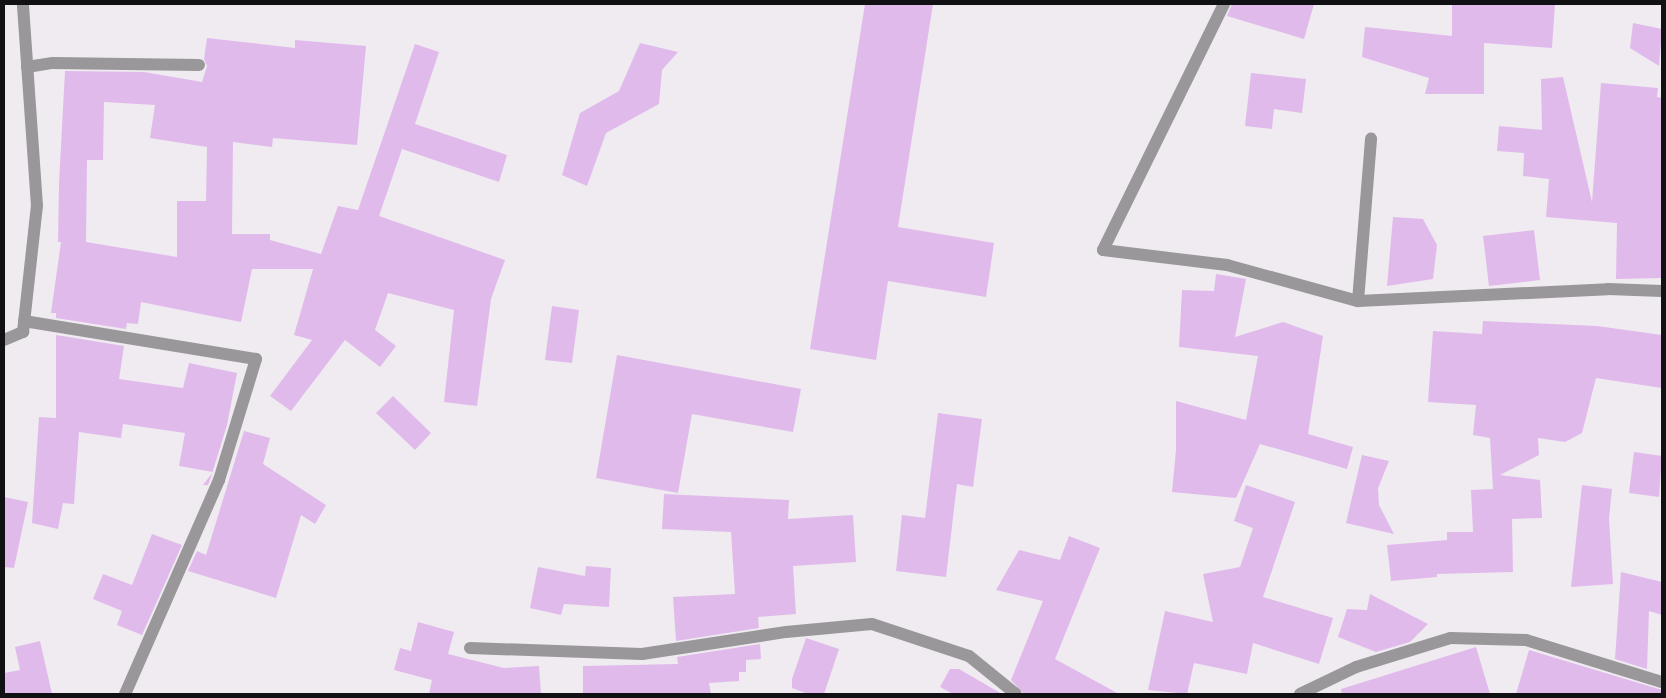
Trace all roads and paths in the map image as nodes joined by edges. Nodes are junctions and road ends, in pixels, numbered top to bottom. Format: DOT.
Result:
graph roads {
  1 [pos="23,4"];
  2 [pos="1224,4"];
  3 [pos="199,65"];
  4 [pos="27,67"];
  5 [pos="1371,139"];
  6 [pos="1662,290"];
  7 [pos="1358,301"];
  8 [pos="24,321"];
  9 [pos="4,340"];
  10 [pos="470,648"];
  11 [pos="1662,682"];
  12 [pos="125,694"];
  13 [pos="1016,694"];
  14 [pos="1300,694"];
  1 -- 4 [label="street"];
  2 -- 7 [label="street"];
  3 -- 4 [label="street"];
  4 -- 8 [label="street"];
  5 -- 7 [label="street"];
  6 -- 7 [label="street"];
  8 -- 9 [label="street"];
  8 -- 12 [label="street"];
  10 -- 13 [label="street"];
  11 -- 14 [label="street"];
}
